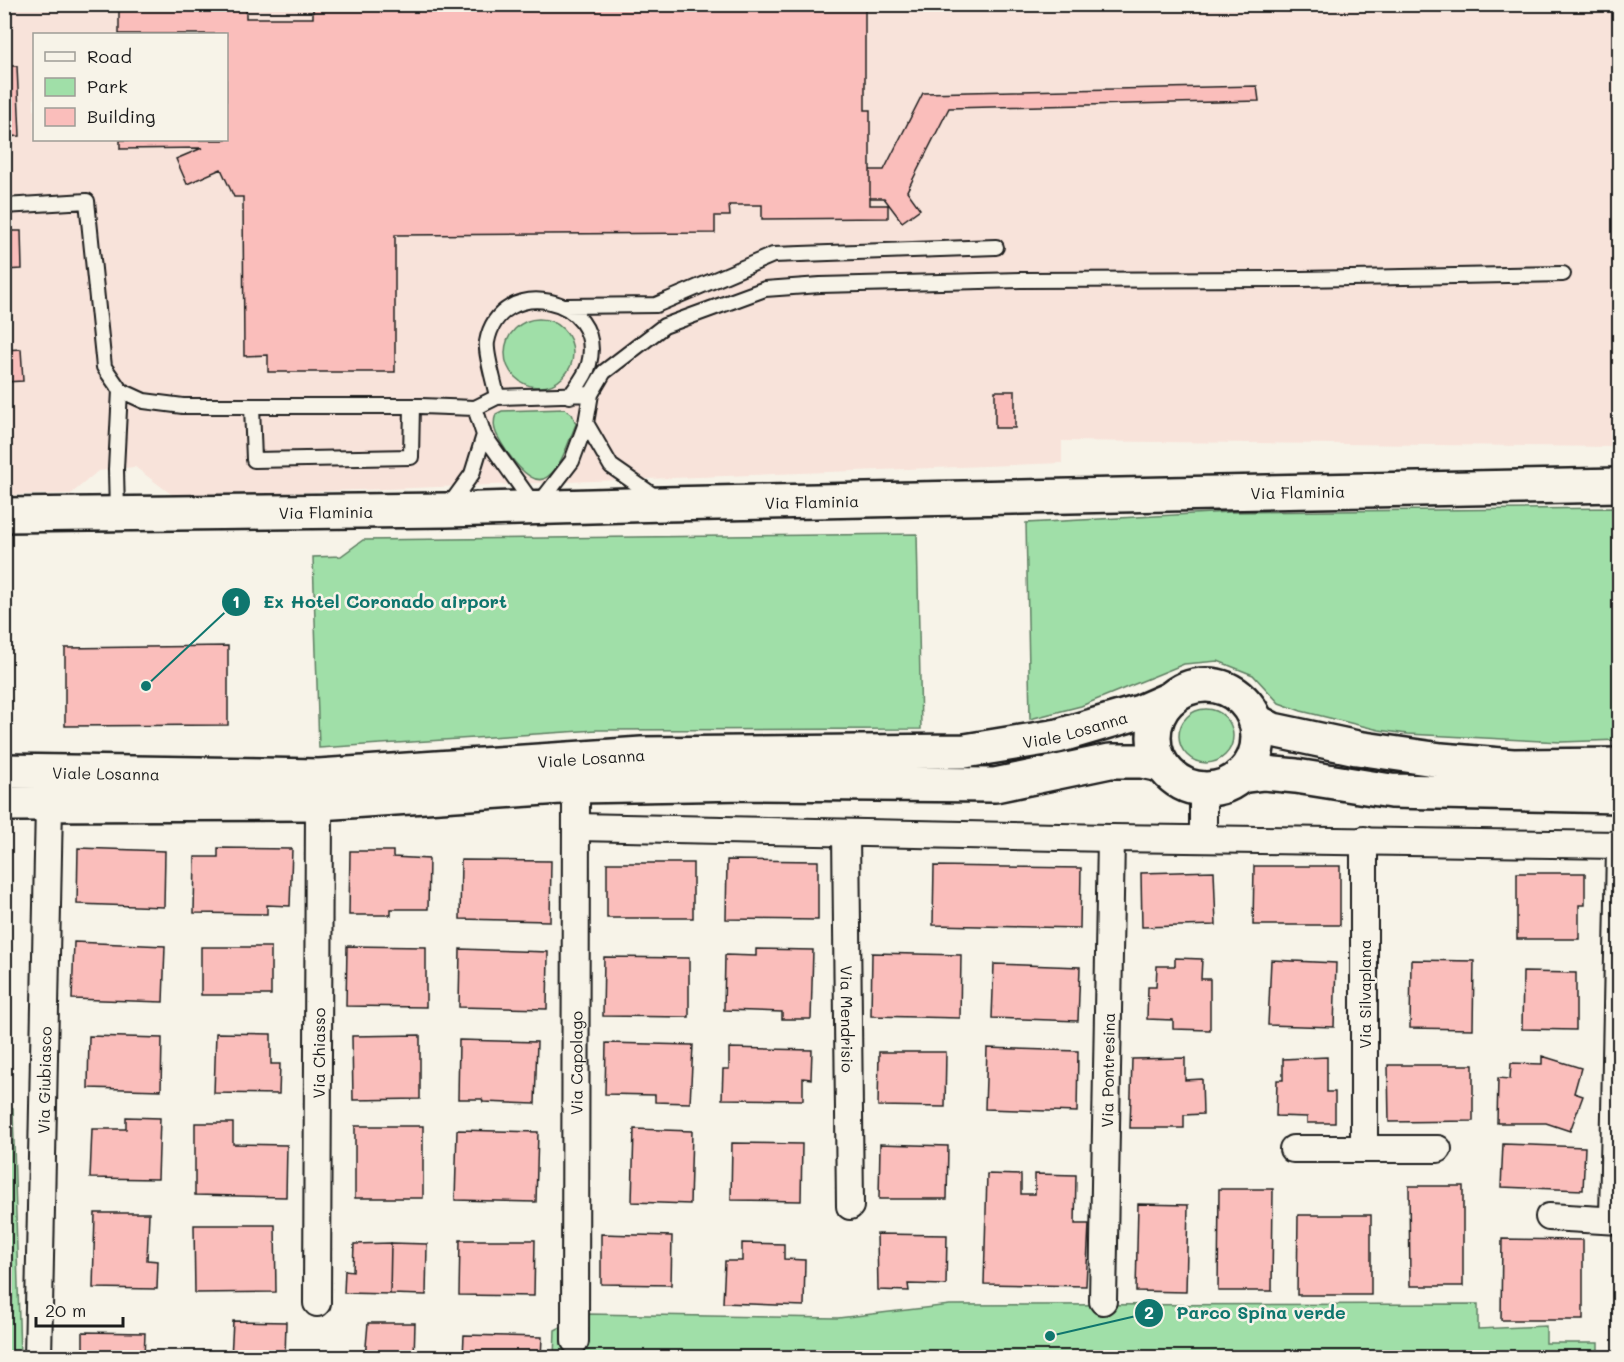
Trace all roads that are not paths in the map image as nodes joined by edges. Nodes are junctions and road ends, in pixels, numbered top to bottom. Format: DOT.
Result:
graph roads {
  1 [pos="4,206"];
  2 [pos="996,247"];
  3 [pos="1563,274"];
  4 [pos="565,306"];
  5 [pos="120,390"];
  6 [pos="591,394"];
  7 [pos="570,396"];
  8 [pos="497,397"];
  9 [pos="252,406"];
  10 [pos="412,406"];
  11 [pos="475,408"];
  12 [pos="586,423"];
  13 [pos="484,435"];
  14 [pos="1620,485"];
  15 [pos="664,504"];
  16 [pos="536,508"];
  17 [pos="447,510"];
  18 [pos="117,513"];
  19 [pos="4,515"];
  20 [pos="1172,698"];
  21 [pos="1256,721"];
  22 [pos="1161,765"];
  23 [pos="1620,765"];
  24 [pos="4,771"];
  25 [pos="1240,776"];
  26 [pos="576,786"];
  27 [pos="1203,789"];
  28 [pos="1620,796"];
  29 [pos="320,803"];
  30 [pos="4,804"];
  31 [pos="49,805"];
  32 [pos="576,827"];
  33 [pos="846,833"];
  34 [pos="1111,838"];
  35 [pos="1203,838"];
  36 [pos="1364,840"];
  37 [pos="1620,846"];
  38 [pos="1364,1148"];
  39 [pos="1293,1149"];
  40 [pos="1438,1149"];
  41 [pos="850,1206"];
  42 [pos="1549,1217"];
  43 [pos="1617,1220"];
  44 [pos="1103,1300"];
  45 [pos="317,1303"];
  46 [pos="575,1341"];
  47 [pos="38,1358"];
  1 -- 5 [label="lane"];
  2 -- 4 [label="lane"];
  3 -- 6 [label="lane"];
  4 -- 7 [label="lane"];
  4 -- 8 [label="lane"];
  5 -- 9 [label="lane"];
  5 -- 18 [label="lane"];
  6 -- 7 [label="lane"];
  6 -- 12 [label="lane"];
  7 -- 8 [label="lane"];
  8 -- 11 [label="lane"];
  9 -- 10 [label="lane"];
  9 -- 10 [label="lane"];
  10 -- 11 [label="lane"];
  11 -- 13 [label="lane"];
  12 -- 15 [label="lane"];
  12 -- 16 [label="lane"];
  13 -- 16 [label="lane"];
  13 -- 17 [label="lane"];
  14 -- 15 [label="main road, Via Flaminia"];
  15 -- 16 [label="main road, Via Flaminia"];
  16 -- 17 [label="main road, Via Flaminia"];
  17 -- 18 [label="main road, Via Flaminia"];
  18 -- 19 [label="main road, Via Flaminia"];
  20 -- 21 [label="main road, Viale Losanna"];
  20 -- 22 [label="main road, Viale Losanna"];
  20 -- 24 [label="main road, Viale Losanna"];
  21 -- 23 [label="main road"];
  21 -- 25 [label="main road"];
  22 -- 26 [label="main road, Viale Losanna"];
  22 -- 27 [label="main road"];
  25 -- 27 [label="main road"];
  25 -- 28 [label="main road"];
  26 -- 29 [label="main road, Viale Losanna"];
  26 -- 32 [label="street, Via Capolago"];
  27 -- 35 [label="street"];
  29 -- 31 [label="main road, Viale Losanna"];
  29 -- 45 [label="street, Via Chiasso"];
  30 -- 31 [label="main road, Viale Losanna"];
  31 -- 47 [label="street, Via Giubiasco"];
  32 -- 33 [label="street"];
  32 -- 46 [label="street, Via Capolago"];
  33 -- 34 [label="street"];
  33 -- 41 [label="street, Via Mendrisio"];
  34 -- 35 [label="street"];
  34 -- 44 [label="street, Via Pontresina"];
  35 -- 36 [label="street"];
  36 -- 37 [label="street"];
  36 -- 38 [label="street, Via Silvaplana"];
  37 -- 43 [label="street"];
  38 -- 39 [label="street"];
  38 -- 40 [label="street"];
  42 -- 43 [label="street"];
}
